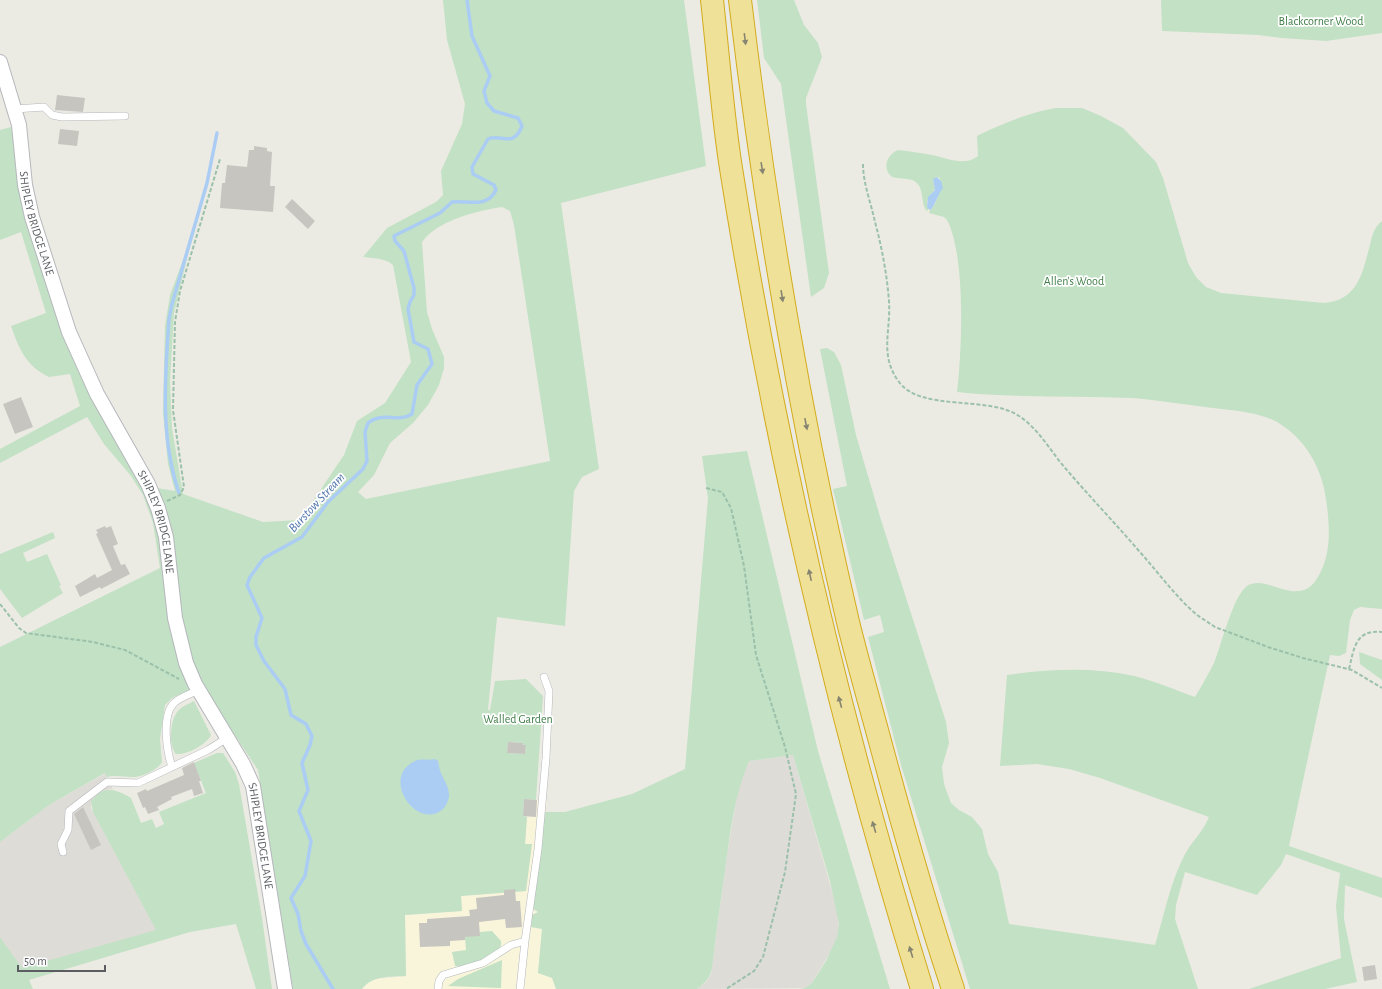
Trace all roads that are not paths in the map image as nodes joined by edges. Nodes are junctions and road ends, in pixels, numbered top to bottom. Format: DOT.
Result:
graph roads {
  1 [pos="712,0"];
  2 [pos="740,0"];
  3 [pos="0,62"];
  4 [pos="15,109"];
  5 [pos="125,116"];
  6 [pos="544,677"];
  7 [pos="197,687"];
  8 [pos="227,738"];
  9 [pos="172,767"];
  10 [pos="63,852"];
  11 [pos="525,941"];
  12 [pos="285,989"];
  13 [pos="438,989"];
  14 [pos="520,989"];
  15 [pos="922,989"];
  16 [pos="953,989"];
  15 -- 1 [label="highway, one-way"];
  2 -- 16 [label="highway, one-way"];
  3 -- 4 [label="street, SHIPLEY BRIDGE LANE"];
  4 -- 5 [label="lane"];
  4 -- 7 [label="street, SHIPLEY BRIDGE LANE"];
  6 -- 11 [label="lane"];
  7 -- 8 [label="street, SHIPLEY BRIDGE LANE"];
  7 -- 9 [label="lane"];
  8 -- 9 [label="lane"];
  8 -- 12 [label="street, SHIPLEY BRIDGE LANE"];
  9 -- 10 [label="lane"];
  11 -- 13 [label="lane"];
  11 -- 14 [label="lane"];
}
